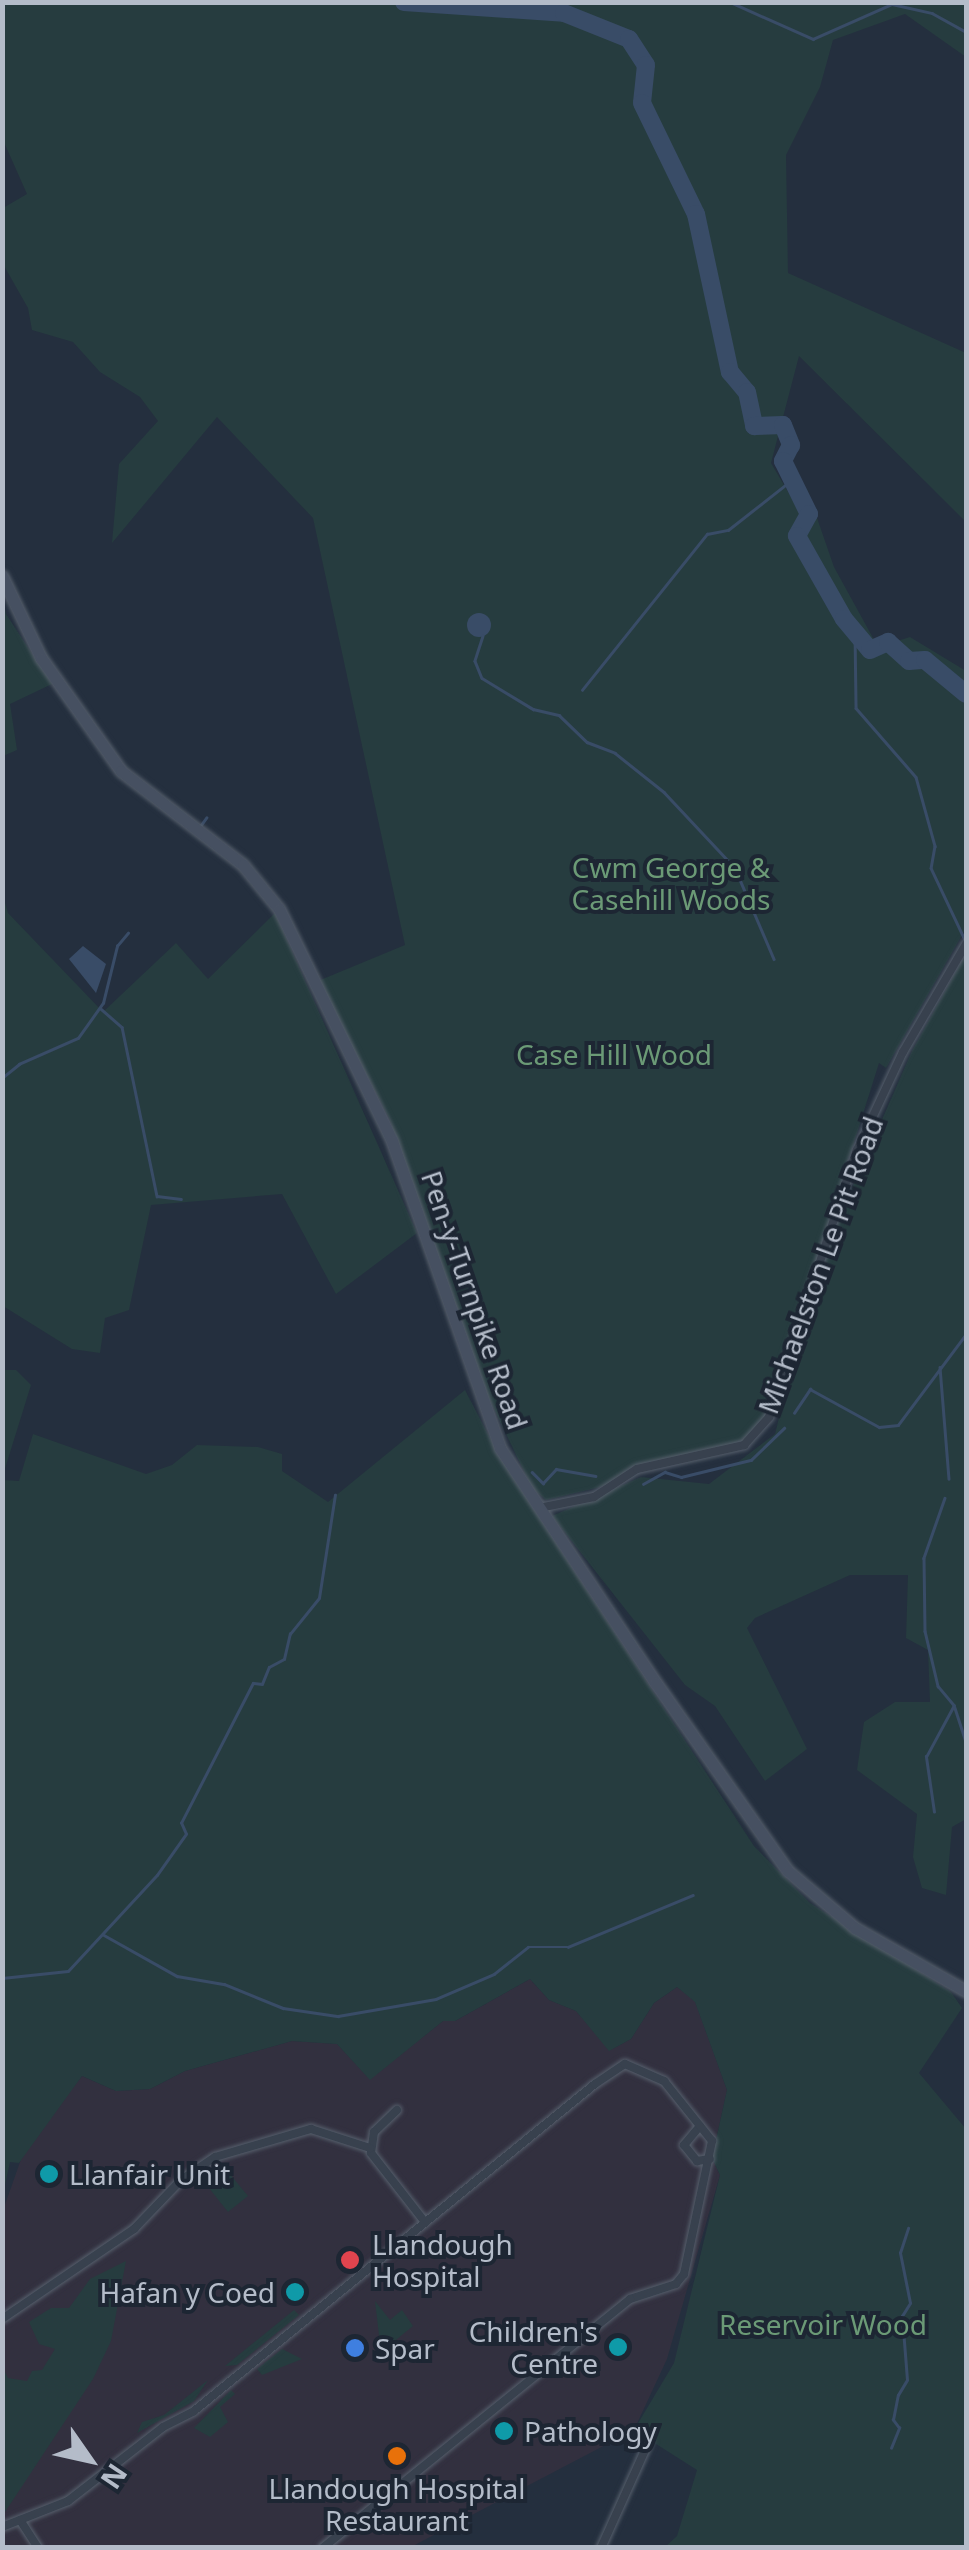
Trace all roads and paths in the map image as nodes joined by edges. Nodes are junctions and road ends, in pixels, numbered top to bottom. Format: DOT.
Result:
graph roads {
  1 [pos="2,576"];
  2 [pos="966,944"];
  3 [pos="538,1508"];
  4 [pos="966,1991"];
  5 [pos="397,2110"];
  6 [pos="700,2126"];
  7 [pos="370,2148"];
  8 [pos="710,2158"];
  9 [pos="425,2222"];
  10 [pos="2,2319"];
  11 [pos="649,2440"];
  12 [pos="20,2520"];
  13 [pos="2,2527"];
  14 [pos="38,2548"];
  15 [pos="324,2548"];
  16 [pos="602,2548"];
  1 -- 3 [label="street, Pen-y-Turnpike Road"];
  2 -- 3 [label="street, Michaelston Le Pit Road"];
  3 -- 4 [label="street, Pen-y-Turnpike Road"];
  5 -- 7 [label="street"];
  6 -- 8 [label="street"];
  6 -- 8 [label="street"];
  6 -- 9 [label="street"];
  7 -- 9 [label="street"];
  7 -- 10 [label="street"];
  8 -- 15 [label="street"];
  9 -- 12 [label="street"];
  11 -- 16 [label="street"];
  12 -- 13 [label="street"];
  12 -- 14 [label="street"];
}
